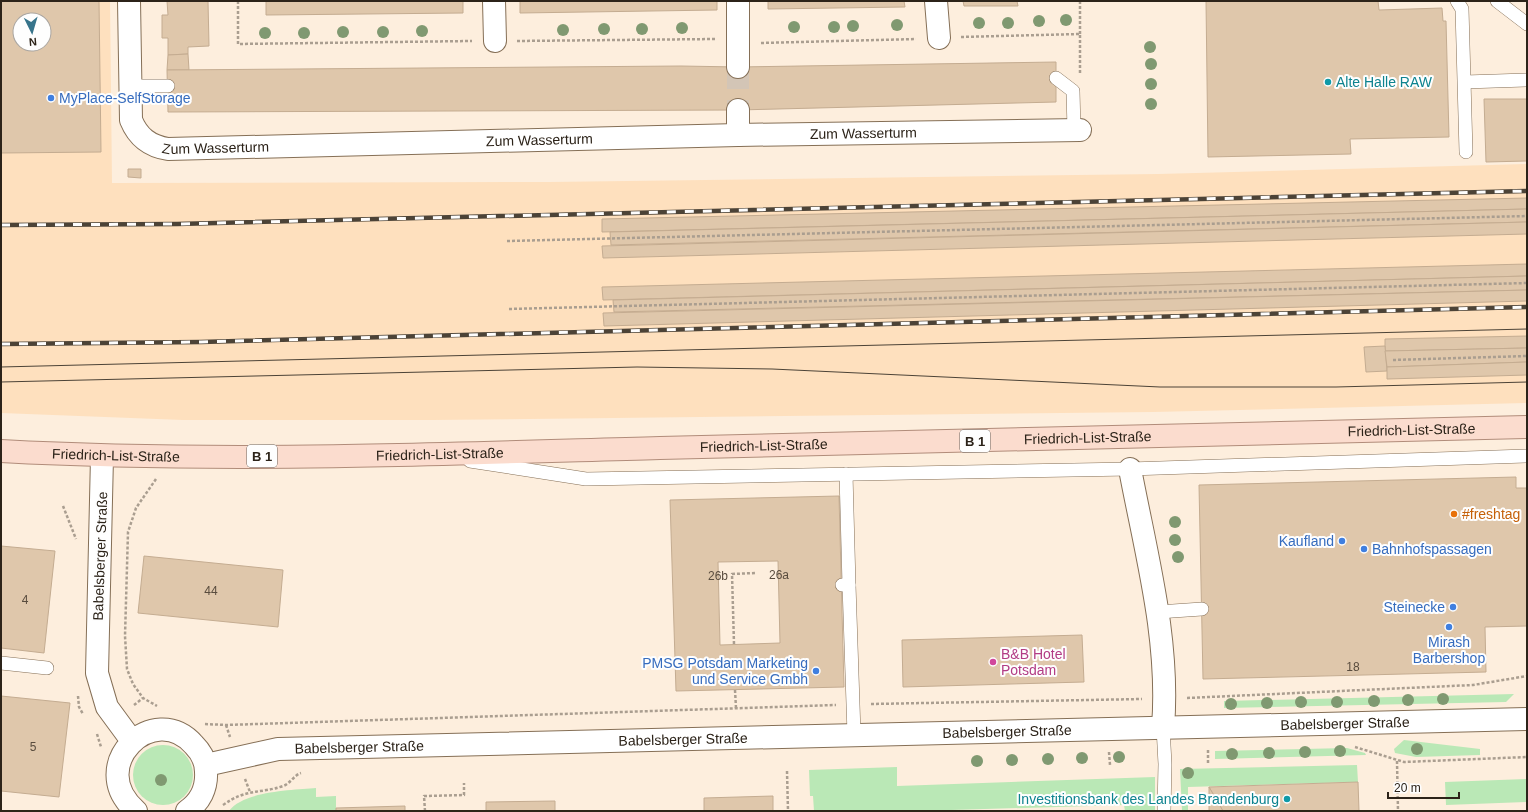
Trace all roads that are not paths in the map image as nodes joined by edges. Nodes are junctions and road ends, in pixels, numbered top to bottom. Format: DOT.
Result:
graph roads {
  1 [pos="129,1"];
  2 [pos="494,1"];
  3 [pos="738,1"];
  4 [pos="936,1"];
  5 [pos="1457,1"];
  6 [pos="1497,1"];
  7 [pos="1527,24"];
  8 [pos="939,38"];
  9 [pos="495,41"];
  10 [pos="738,67"];
  11 [pos="1056,78"];
  12 [pos="1527,80"];
  13 [pos="1465,82"];
  14 [pos="130,86"];
  15 [pos="168,86"];
  16 [pos="738,110"];
  17 [pos="1077,130"];
  18 [pos="738,135"];
  19 [pos="1466,152"];
  20 [pos="1527,427"];
  21 [pos="1,452"];
  22 [pos="423,454"];
  23 [pos="1527,456"];
  24 [pos="102,457"];
  25 [pos="1130,469"];
  26 [pos="846,474"];
  27 [pos="1202,609"];
  28 [pos="1158,612"];
  29 [pos="1,663"];
  30 [pos="47,668"];
  31 [pos="1527,719"];
  32 [pos="1163,727"];
  33 [pos="854,734"];
  34 [pos="132,741"];
  35 [pos="206,765"];
  36 [pos="136,811"];
  37 [pos="187,811"];
  38 [pos="1164,811"];
  1 -- 14 [label="street, Zum Wasserturm"];
  2 -- 9 [label="street"];
  3 -- 10 [label="street"];
  4 -- 8 [label="street"];
  5 -- 13 [label="lane"];
  6 -- 7 [label="lane"];
  11 -- 17 [label="lane"];
  12 -- 13 [label="lane"];
  13 -- 19 [label="lane"];
  14 -- 15 [label="lane"];
  14 -- 18 [label="street, Zum Wasserturm"];
  16 -- 18 [label="street"];
  17 -- 18 [label="street, Zum Wasserturm"];
  20 -- 22 [label="main road, Friedrich-List-Straße / B 1"];
  21 -- 24 [label="main road, Friedrich-List-Straße / B 1"];
  22 -- 24 [label="main road, Friedrich-List-Straße / B 1"];
  22 -- 26 [label="lane"];
  23 -- 25 [label="lane"];
  24 -- 34 [label="street, Babelsberger Straße"];
  25 -- 26 [label="lane"];
  25 -- 28 [label="street"];
  26 -- 33 [label="lane"];
  27 -- 28 [label="lane"];
  28 -- 32 [label="street"];
  29 -- 30 [label="lane"];
  31 -- 32 [label="street, Babelsberger Straße"];
  32 -- 33 [label="street, Babelsberger Straße"];
  32 -- 38 [label="lane"];
  33 -- 35 [label="street, Babelsberger Straße"];
  34 -- 35 [label="street"];
  34 -- 36 [label="street"];
  35 -- 37 [label="street"];
}
